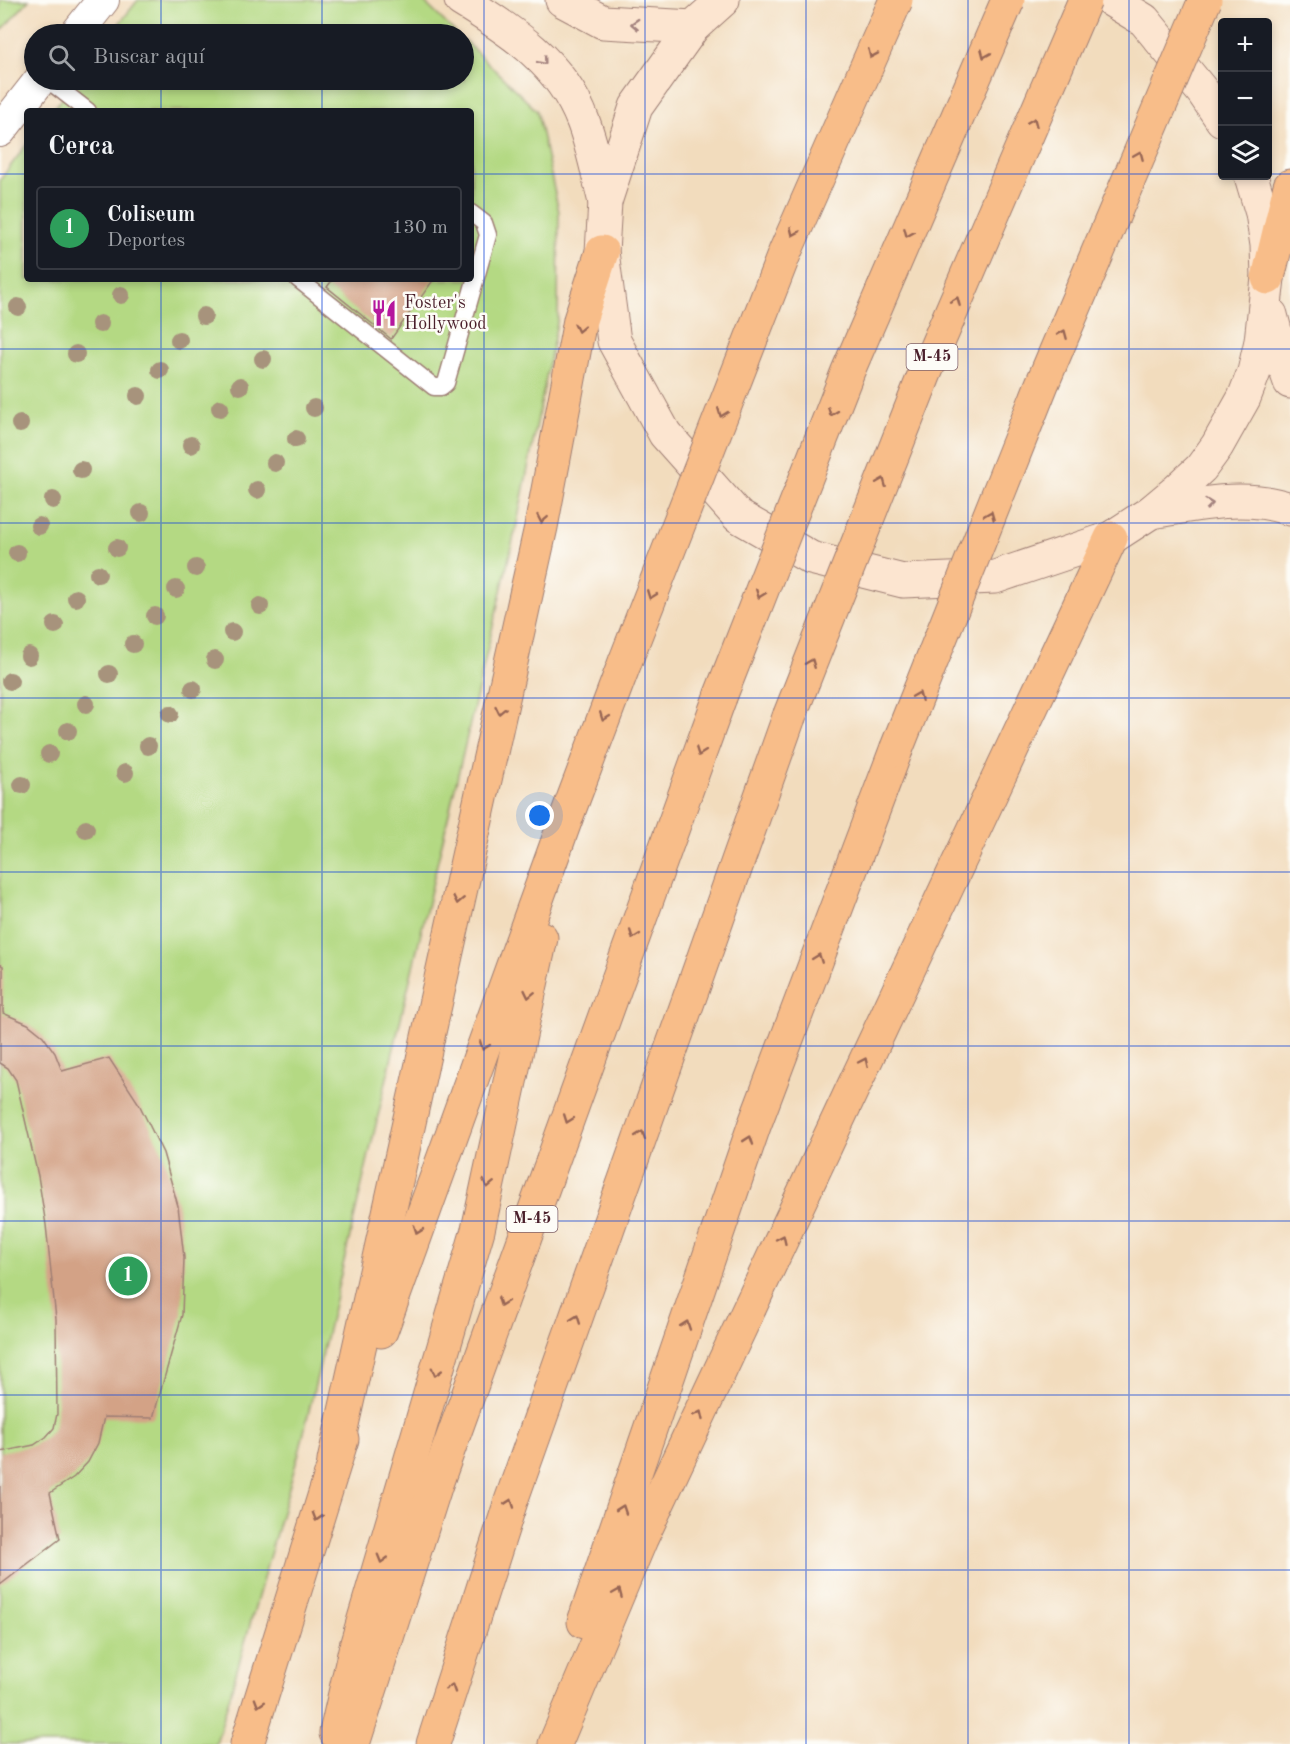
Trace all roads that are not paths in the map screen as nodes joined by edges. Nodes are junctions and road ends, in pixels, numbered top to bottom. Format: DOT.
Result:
graph roads {
  1 [pos="103,0"];
  2 [pos="461,0"];
  3 [pos="562,0"];
  4 [pos="723,0"];
  5 [pos="896,0"];
  6 [pos="1008,0"];
  7 [pos="1085,0"];
  8 [pos="1111,0"];
  9 [pos="1205,0"];
  10 [pos="84,24"];
  11 [pos="693,27"];
  12 [pos="32,90"];
  13 [pos="61,90"];
  14 [pos="84,108"];
  15 [pos="1218,114"];
  16 [pos="0,131"];
  17 [pos="1252,180"];
  18 [pos="1290,186"];
  19 [pos="605,202"];
  20 [pos="474,215"];
  21 [pos="477,245"];
  22 [pos="602,252"];
  23 [pos="469,282"];
  24 [pos="316,284"];
  25 [pos="1268,289"];
  26 [pos="1290,382"];
  27 [pos="1290,508"];
  28 [pos="1151,512"];
  29 [pos="1111,538"];
  30 [pos="567,813"];
  31 [pos="334,1461"];
  32 [pos="247,1744"];
  33 [pos="333,1744"];
  34 [pos="353,1744"];
  35 [pos="433,1744"];
  36 [pos="545,1744"];
  37 [pos="555,1744"];
  1 -- 10 [label="street"];
  2 -- 19 [label="main road, one-way"];
  11 -- 3 [label="main road, one-way"];
  4 -- 11 [label="main road"];
  5 -- 30 [label="highway, one-way, bridge"];
  6 -- 34 [label="highway, M-45, one-way, bridge"];
  35 -- 7 [label="highway, M-45, one-way, bridge"];
  8 -- 15 [label="main road"];
  36 -- 9 [label="highway, one-way, bridge"];
  11 -- 19 [label="main road"];
  12 -- 16 [label="street"];
  13 -- 14 [label="lane"];
  17 -- 25 [label="main road"];
  18 -- 25 [label="highway"];
  19 -- 22 [label="main road"];
  20 -- 21 [label="lane"];
  22 -- 29 [label="main road"];
  22 -- 31 [label="highway, one-way"];
  23 -- 24 [label="lane"];
  25 -- 26 [label="main road"];
  25 -- 28 [label="main road"];
  28 -- 27 [label="main road, one-way"];
  28 -- 29 [label="main road"];
  37 -- 29 [label="highway, one-way"];
  30 -- 31 [label="highway, one-way"];
  30 -- 33 [label="highway, one-way"];
  31 -- 32 [label="highway, one-way"];
}
